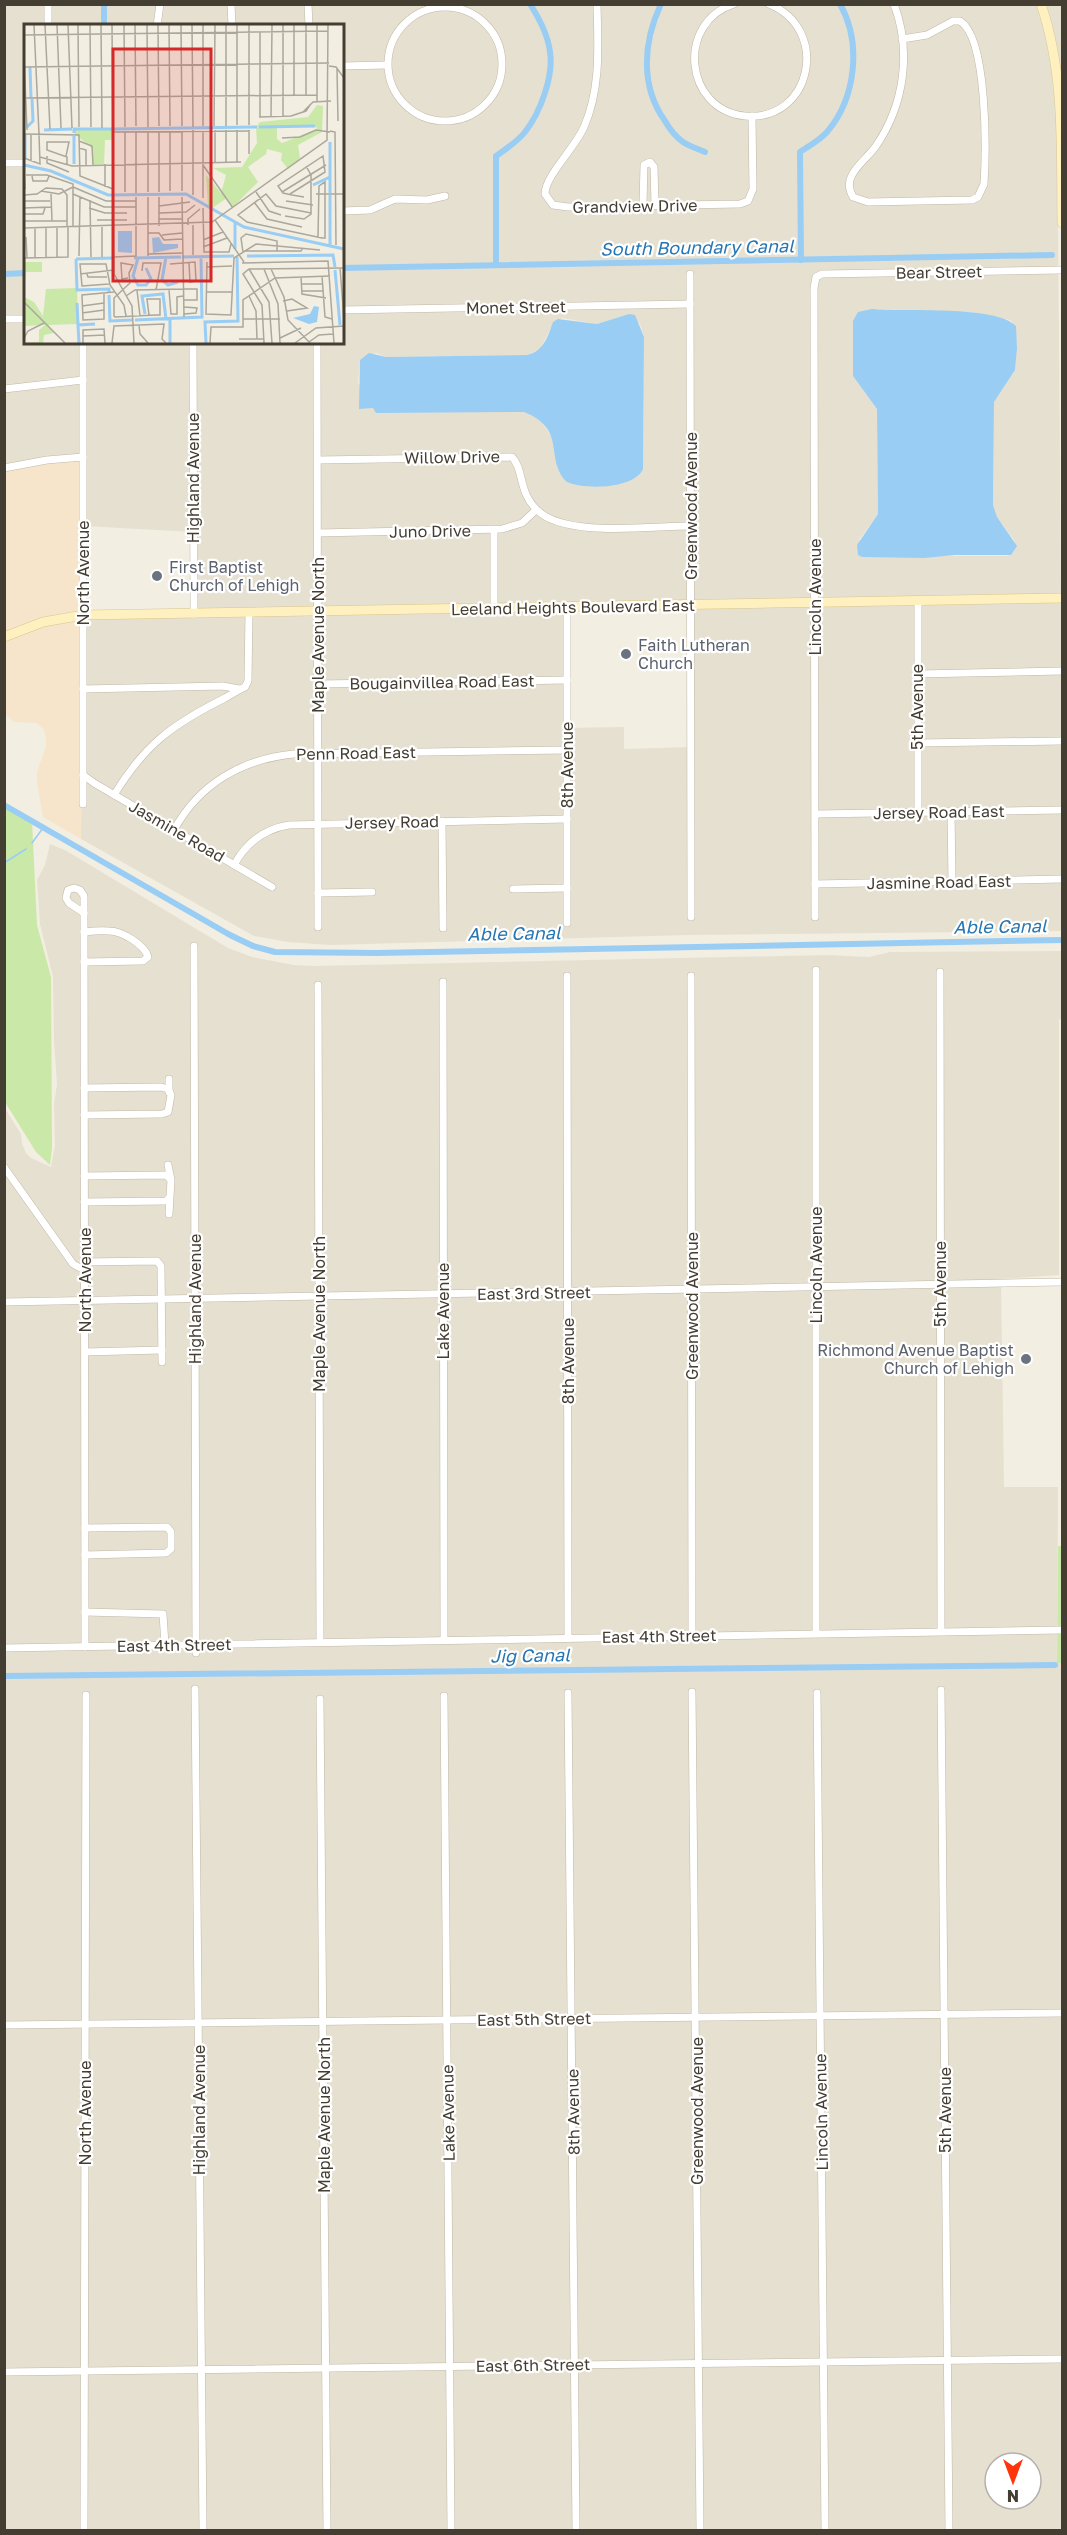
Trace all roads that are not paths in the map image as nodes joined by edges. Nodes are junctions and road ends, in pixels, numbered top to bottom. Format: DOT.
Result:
graph roads {
  1 [pos="48,4"];
  2 [pos="160,4"];
  3 [pos="231,4"];
  4 [pos="308,4"];
  5 [pos="597,4"];
  6 [pos="734,4"];
  7 [pos="769,4"];
  8 [pos="894,4"];
  9 [pos="1041,4"];
  10 [pos="48,24"];
  11 [pos="157,24"];
  12 [pos="232,24"];
  13 [pos="309,24"];
  14 [pos="902,39"];
  15 [pos="387,65"];
  16 [pos="344,66"];
  17 [pos="752,116"];
  18 [pos="1062,123"];
  19 [pos="4,163"];
  20 [pos="24,163"];
  21 [pos="445,196"];
  22 [pos="643,205"];
  23 [pos="655,205"];
  24 [pos="344,211"];
  25 [pos="1062,223"];
  26 [pos="1062,270"];
  27 [pos="690,274"];
  28 [pos="816,277"];
  29 [pos="690,304"];
  30 [pos="344,310"];
  31 [pos="4,319"];
  32 [pos="24,319"];
  33 [pos="83,344"];
  34 [pos="193,344"];
  35 [pos="317,344"];
  36 [pos="83,380"];
  37 [pos="4,389"];
  38 [pos="83,457"];
  39 [pos="318,460"];
  40 [pos="4,468"];
  41 [pos="536,510"];
  42 [pos="690,526"];
  43 [pos="494,530"];
  44 [pos="318,533"];
  45 [pos="1062,598"];
  46 [pos="918,601"];
  47 [pos="815,602"];
  48 [pos="691,605"];
  49 [pos="567,607"];
  50 [pos="494,608"];
  51 [pos="318,611"];
  52 [pos="249,613"];
  53 [pos="194,614"];
  54 [pos="83,615"];
  55 [pos="4,637"];
  56 [pos="1062,671"];
  57 [pos="917,674"];
  58 [pos="567,680"];
  59 [pos="318,684"];
  60 [pos="83,689"];
  61 [pos="239,689"];
  62 [pos="1062,741"];
  63 [pos="917,742"];
  64 [pos="567,750"];
  65 [pos="318,754"];
  66 [pos="83,775"];
  67 [pos="114,795"];
  68 [pos="83,804"];
  69 [pos="1062,810"];
  70 [pos="918,812"];
  71 [pos="951,812"];
  72 [pos="816,814"];
  73 [pos="567,819"];
  74 [pos="442,821"];
  75 [pos="318,824"];
  76 [pos="174,830"];
  77 [pos="234,865"];
  78 [pos="1062,879"];
  79 [pos="952,881"];
  80 [pos="815,884"];
  81 [pos="272,886"];
  82 [pos="567,888"];
  83 [pos="513,890"];
  84 [pos="372,892"];
  85 [pos="318,893"];
  86 [pos="84,913"];
  87 [pos="691,917"];
  88 [pos="815,917"];
  89 [pos="567,923"];
  90 [pos="318,927"];
  91 [pos="443,928"];
  92 [pos="84,932"];
  93 [pos="194,946"];
  94 [pos="84,962"];
  95 [pos="816,970"];
  96 [pos="940,972"];
  97 [pos="567,976"];
  98 [pos="691,976"];
  99 [pos="443,982"];
  100 [pos="318,985"];
  101 [pos="168,1079"];
  102 [pos="84,1089"];
  103 [pos="169,1092"];
  104 [pos="84,1115"];
  105 [pos="168,1165"];
  106 [pos="4,1167"];
  107 [pos="84,1176"];
  108 [pos="169,1178"];
  109 [pos="169,1198"];
  110 [pos="84,1202"];
  111 [pos="169,1214"];
  112 [pos="84,1266"];
  113 [pos="1062,1282"];
  114 [pos="940,1286"];
  115 [pos="816,1288"];
  116 [pos="692,1290"];
  117 [pos="567,1292"];
  118 [pos="443,1294"];
  119 [pos="319,1297"];
  120 [pos="162,1299"];
  121 [pos="195,1299"];
  122 [pos="85,1300"];
  123 [pos="4,1302"];
  124 [pos="162,1350"];
  125 [pos="85,1352"];
  126 [pos="162,1362"];
  127 [pos="85,1528"];
  128 [pos="85,1555"];
  129 [pos="85,1612"];
  130 [pos="1062,1630"];
  131 [pos="940,1631"];
  132 [pos="816,1633"];
  133 [pos="692,1636"];
  134 [pos="568,1638"];
  135 [pos="444,1640"];
  136 [pos="320,1642"];
  137 [pos="165,1645"];
  138 [pos="85,1647"];
  139 [pos="4,1648"];
  140 [pos="196,1648"];
  141 [pos="195,1689"];
  142 [pos="941,1690"];
  143 [pos="692,1692"];
  144 [pos="568,1693"];
  145 [pos="817,1693"];
  146 [pos="86,1695"];
  147 [pos="444,1696"];
  148 [pos="320,1699"];
  149 [pos="1062,2013"];
  150 [pos="944,2014"];
  151 [pos="820,2016"];
  152 [pos="696,2017"];
  153 [pos="572,2018"];
  154 [pos="447,2020"];
  155 [pos="323,2022"];
  156 [pos="198,2023"];
  157 [pos="85,2024"];
  158 [pos="4,2025"];
  159 [pos="1062,2359"];
  160 [pos="947,2360"];
  161 [pos="823,2362"];
  162 [pos="698,2363"];
  163 [pos="575,2365"];
  164 [pos="450,2366"];
  165 [pos="326,2368"];
  166 [pos="201,2369"];
  167 [pos="85,2370"];
  168 [pos="4,2372"];
  169 [pos="84,2530"];
  170 [pos="203,2530"];
  171 [pos="327,2530"];
  172 [pos="452,2530"];
  173 [pos="576,2530"];
  174 [pos="700,2530"];
  175 [pos="825,2530"];
  176 [pos="949,2530"];
  1 -- 10 [label="street"];
  2 -- 11 [label="street"];
  3 -- 12 [label="street"];
  4 -- 13 [label="street"];
  5 -- 22 [label="street, Grandview Drive"];
  6 -- 17 [label="street"];
  7 -- 17 [label="street"];
  8 -- 14 [label="street"];
  9 -- 18 [label="main road"];
  14 -- 14 [label="street"];
  15 -- 15 [label="street"];
  15 -- 16 [label="street"];
  17 -- 23 [label="street, Grandview Drive"];
  18 -- 25 [label="main road"];
  19 -- 20 [label="street"];
  21 -- 24 [label="street"];
  22 -- 23 [label="street, Grandview Drive"];
  22 -- 23 [label="street"];
  26 -- 28 [label="street, Bear Street"];
  27 -- 29 [label="street, Greenwood Avenue"];
  28 -- 47 [label="street, Lincoln Avenue"];
  29 -- 30 [label="street, Monet Street"];
  29 -- 42 [label="street, Greenwood Avenue"];
  31 -- 32 [label="street"];
  33 -- 36 [label="street, North Avenue"];
  34 -- 53 [label="street, Highland Avenue"];
  35 -- 39 [label="street, Maple Avenue North"];
  36 -- 37 [label="street"];
  36 -- 38 [label="street, North Avenue"];
  38 -- 40 [label="street"];
  38 -- 54 [label="street, North Avenue"];
  39 -- 41 [label="street, Willow Drive"];
  39 -- 44 [label="street, Maple Avenue North"];
  41 -- 42 [label="street"];
  41 -- 43 [label="street, Juno Drive"];
  42 -- 48 [label="street, Greenwood Avenue"];
  43 -- 44 [label="street, Juno Drive"];
  43 -- 50 [label="street"];
  44 -- 51 [label="street, Maple Avenue North"];
  45 -- 46 [label="main road, Leeland Heights Boulevard East"];
  46 -- 47 [label="main road, Leeland Heights Boulevard East"];
  46 -- 57 [label="street, 5th Avenue"];
  47 -- 48 [label="main road, Leeland Heights Boulevard East"];
  47 -- 72 [label="street, Lincoln Avenue"];
  48 -- 49 [label="main road, Leeland Heights Boulevard East"];
  48 -- 87 [label="street, Greenwood Avenue"];
  49 -- 50 [label="main road, Leeland Heights Boulevard East"];
  49 -- 58 [label="street, 8th Avenue"];
  50 -- 51 [label="main road, Leeland Heights Boulevard East"];
  51 -- 52 [label="main road, Leeland Heights Boulevard East"];
  51 -- 59 [label="street, Maple Avenue North"];
  52 -- 53 [label="main road, Leeland Heights Boulevard East"];
  52 -- 61 [label="street"];
  53 -- 54 [label="main road, Leeland Heights Boulevard East"];
  54 -- 55 [label="main road, Leeland Heights Boulevard East"];
  54 -- 60 [label="street, North Avenue"];
  56 -- 57 [label="street"];
  57 -- 63 [label="street, 5th Avenue"];
  58 -- 59 [label="street, Bougainvillea Road East"];
  58 -- 64 [label="street, 8th Avenue"];
  59 -- 65 [label="street, Maple Avenue North"];
  60 -- 61 [label="street"];
  60 -- 66 [label="street, North Avenue"];
  61 -- 67 [label="street"];
  62 -- 63 [label="street"];
  63 -- 70 [label="street, 5th Avenue"];
  64 -- 65 [label="street, Penn Road East"];
  64 -- 73 [label="street, 8th Avenue"];
  65 -- 75 [label="street, Maple Avenue North"];
  65 -- 76 [label="street, Penn Road East"];
  66 -- 67 [label="street, Jasmine Road"];
  66 -- 68 [label="street, North Avenue"];
  67 -- 76 [label="street, Jasmine Road"];
  69 -- 71 [label="street, Jersey Road East"];
  70 -- 71 [label="street, Jersey Road East"];
  70 -- 72 [label="street, Jersey Road East"];
  71 -- 79 [label="street"];
  72 -- 80 [label="street, Lincoln Avenue"];
  73 -- 74 [label="street, Jersey Road"];
  73 -- 82 [label="street, 8th Avenue"];
  74 -- 75 [label="street, Jersey Road"];
  74 -- 91 [label="street"];
  75 -- 77 [label="street, Jersey Road"];
  75 -- 85 [label="street, Maple Avenue North"];
  76 -- 77 [label="street, Jasmine Road"];
  77 -- 81 [label="street, Jasmine Road"];
  78 -- 79 [label="street, Jasmine Road East"];
  79 -- 80 [label="street, Jasmine Road East"];
  80 -- 88 [label="street, Lincoln Avenue"];
  82 -- 83 [label="street"];
  82 -- 89 [label="street, 8th Avenue"];
  84 -- 85 [label="street"];
  85 -- 90 [label="street, Maple Avenue North"];
  86 -- 92 [label="street, North Avenue"];
  92 -- 94 [label="street, North Avenue"];
  92 -- 94 [label="street"];
  93 -- 121 [label="street, Highland Avenue"];
  94 -- 102 [label="street, North Avenue"];
  95 -- 115 [label="street, Lincoln Avenue"];
  96 -- 114 [label="street, 5th Avenue"];
  97 -- 117 [label="street, 8th Avenue"];
  98 -- 116 [label="street, Greenwood Avenue"];
  99 -- 118 [label="street, Lake Avenue"];
  100 -- 119 [label="street, Maple Avenue North"];
  101 -- 103 [label="street"];
  102 -- 103 [label="street"];
  102 -- 104 [label="street, North Avenue"];
  103 -- 104 [label="street"];
  104 -- 107 [label="street, North Avenue"];
  105 -- 108 [label="street"];
  106 -- 112 [label="street"];
  107 -- 108 [label="street"];
  107 -- 110 [label="street, North Avenue"];
  108 -- 109 [label="street"];
  109 -- 110 [label="street"];
  109 -- 111 [label="street"];
  110 -- 112 [label="street, North Avenue"];
  112 -- 120 [label="street"];
  112 -- 122 [label="street, North Avenue"];
  113 -- 114 [label="street, East 3rd Street"];
  114 -- 115 [label="street, East 3rd Street"];
  114 -- 131 [label="street, 5th Avenue"];
  115 -- 116 [label="street, East 3rd Street"];
  115 -- 132 [label="street, Lincoln Avenue"];
  116 -- 117 [label="street, East 3rd Street"];
  116 -- 133 [label="street, Greenwood Avenue"];
  117 -- 118 [label="street, East 3rd Street"];
  117 -- 134 [label="street, 8th Avenue"];
  118 -- 119 [label="street, East 3rd Street"];
  118 -- 135 [label="street, Lake Avenue"];
  119 -- 121 [label="street, East 3rd Street"];
  119 -- 136 [label="street, Maple Avenue North"];
  120 -- 121 [label="street, East 3rd Street"];
  120 -- 122 [label="street, East 3rd Street"];
  120 -- 124 [label="street"];
  121 -- 140 [label="street, Highland Avenue"];
  122 -- 123 [label="street, East 3rd Street"];
  122 -- 125 [label="street, North Avenue"];
  124 -- 125 [label="street"];
  124 -- 126 [label="street"];
  125 -- 127 [label="street, North Avenue"];
  127 -- 128 [label="street, North Avenue"];
  127 -- 128 [label="street"];
  128 -- 129 [label="street, North Avenue"];
  129 -- 137 [label="street"];
  129 -- 138 [label="street, North Avenue"];
  130 -- 131 [label="street, East 4th Street"];
  131 -- 132 [label="street, East 4th Street"];
  132 -- 133 [label="street, East 4th Street"];
  133 -- 134 [label="street, East 4th Street"];
  134 -- 135 [label="street, East 4th Street"];
  135 -- 136 [label="street, East 4th Street"];
  136 -- 140 [label="street, East 4th Street"];
  137 -- 138 [label="street, East 4th Street"];
  137 -- 140 [label="street, East 4th Street"];
  138 -- 139 [label="street, East 4th Street"];
  141 -- 156 [label="street, Highland Avenue"];
  142 -- 150 [label="street, 5th Avenue"];
  143 -- 152 [label="street, Greenwood Avenue"];
  144 -- 153 [label="street, 8th Avenue"];
  145 -- 151 [label="street, Lincoln Avenue"];
  146 -- 157 [label="street, North Avenue"];
  147 -- 154 [label="street, Lake Avenue"];
  148 -- 155 [label="street, Maple Avenue North"];
  149 -- 150 [label="street, East 5th Street"];
  150 -- 151 [label="street, East 5th Street"];
  150 -- 160 [label="street, 5th Avenue"];
  151 -- 152 [label="street, East 5th Street"];
  151 -- 161 [label="street, Lincoln Avenue"];
  152 -- 153 [label="street, East 5th Street"];
  152 -- 162 [label="street, Greenwood Avenue"];
  153 -- 154 [label="street, East 5th Street"];
  153 -- 163 [label="street, 8th Avenue"];
  154 -- 155 [label="street, East 5th Street"];
  154 -- 164 [label="street, Lake Avenue"];
  155 -- 156 [label="street, East 5th Street"];
  155 -- 165 [label="street, Maple Avenue North"];
  156 -- 157 [label="street, East 5th Street"];
  156 -- 166 [label="street, Highland Avenue"];
  157 -- 158 [label="street, East 5th Street"];
  157 -- 167 [label="street, North Avenue"];
  159 -- 160 [label="street, East 6th Street"];
  160 -- 161 [label="street, East 6th Street"];
  160 -- 176 [label="street, 5th Avenue"];
  161 -- 162 [label="street, East 6th Street"];
  161 -- 175 [label="street, Lincoln Avenue"];
  162 -- 163 [label="street, East 6th Street"];
  162 -- 174 [label="street, Greenwood Avenue"];
  163 -- 164 [label="street, East 6th Street"];
  163 -- 173 [label="street, 8th Avenue"];
  164 -- 165 [label="street, East 6th Street"];
  164 -- 172 [label="street, Lake Avenue"];
  165 -- 166 [label="street, East 6th Street"];
  165 -- 171 [label="street, Maple Avenue North"];
  166 -- 167 [label="street, East 6th Street"];
  166 -- 170 [label="street, Highland Avenue"];
  167 -- 168 [label="street, East 6th Street"];
  167 -- 169 [label="street, North Avenue"];
}
